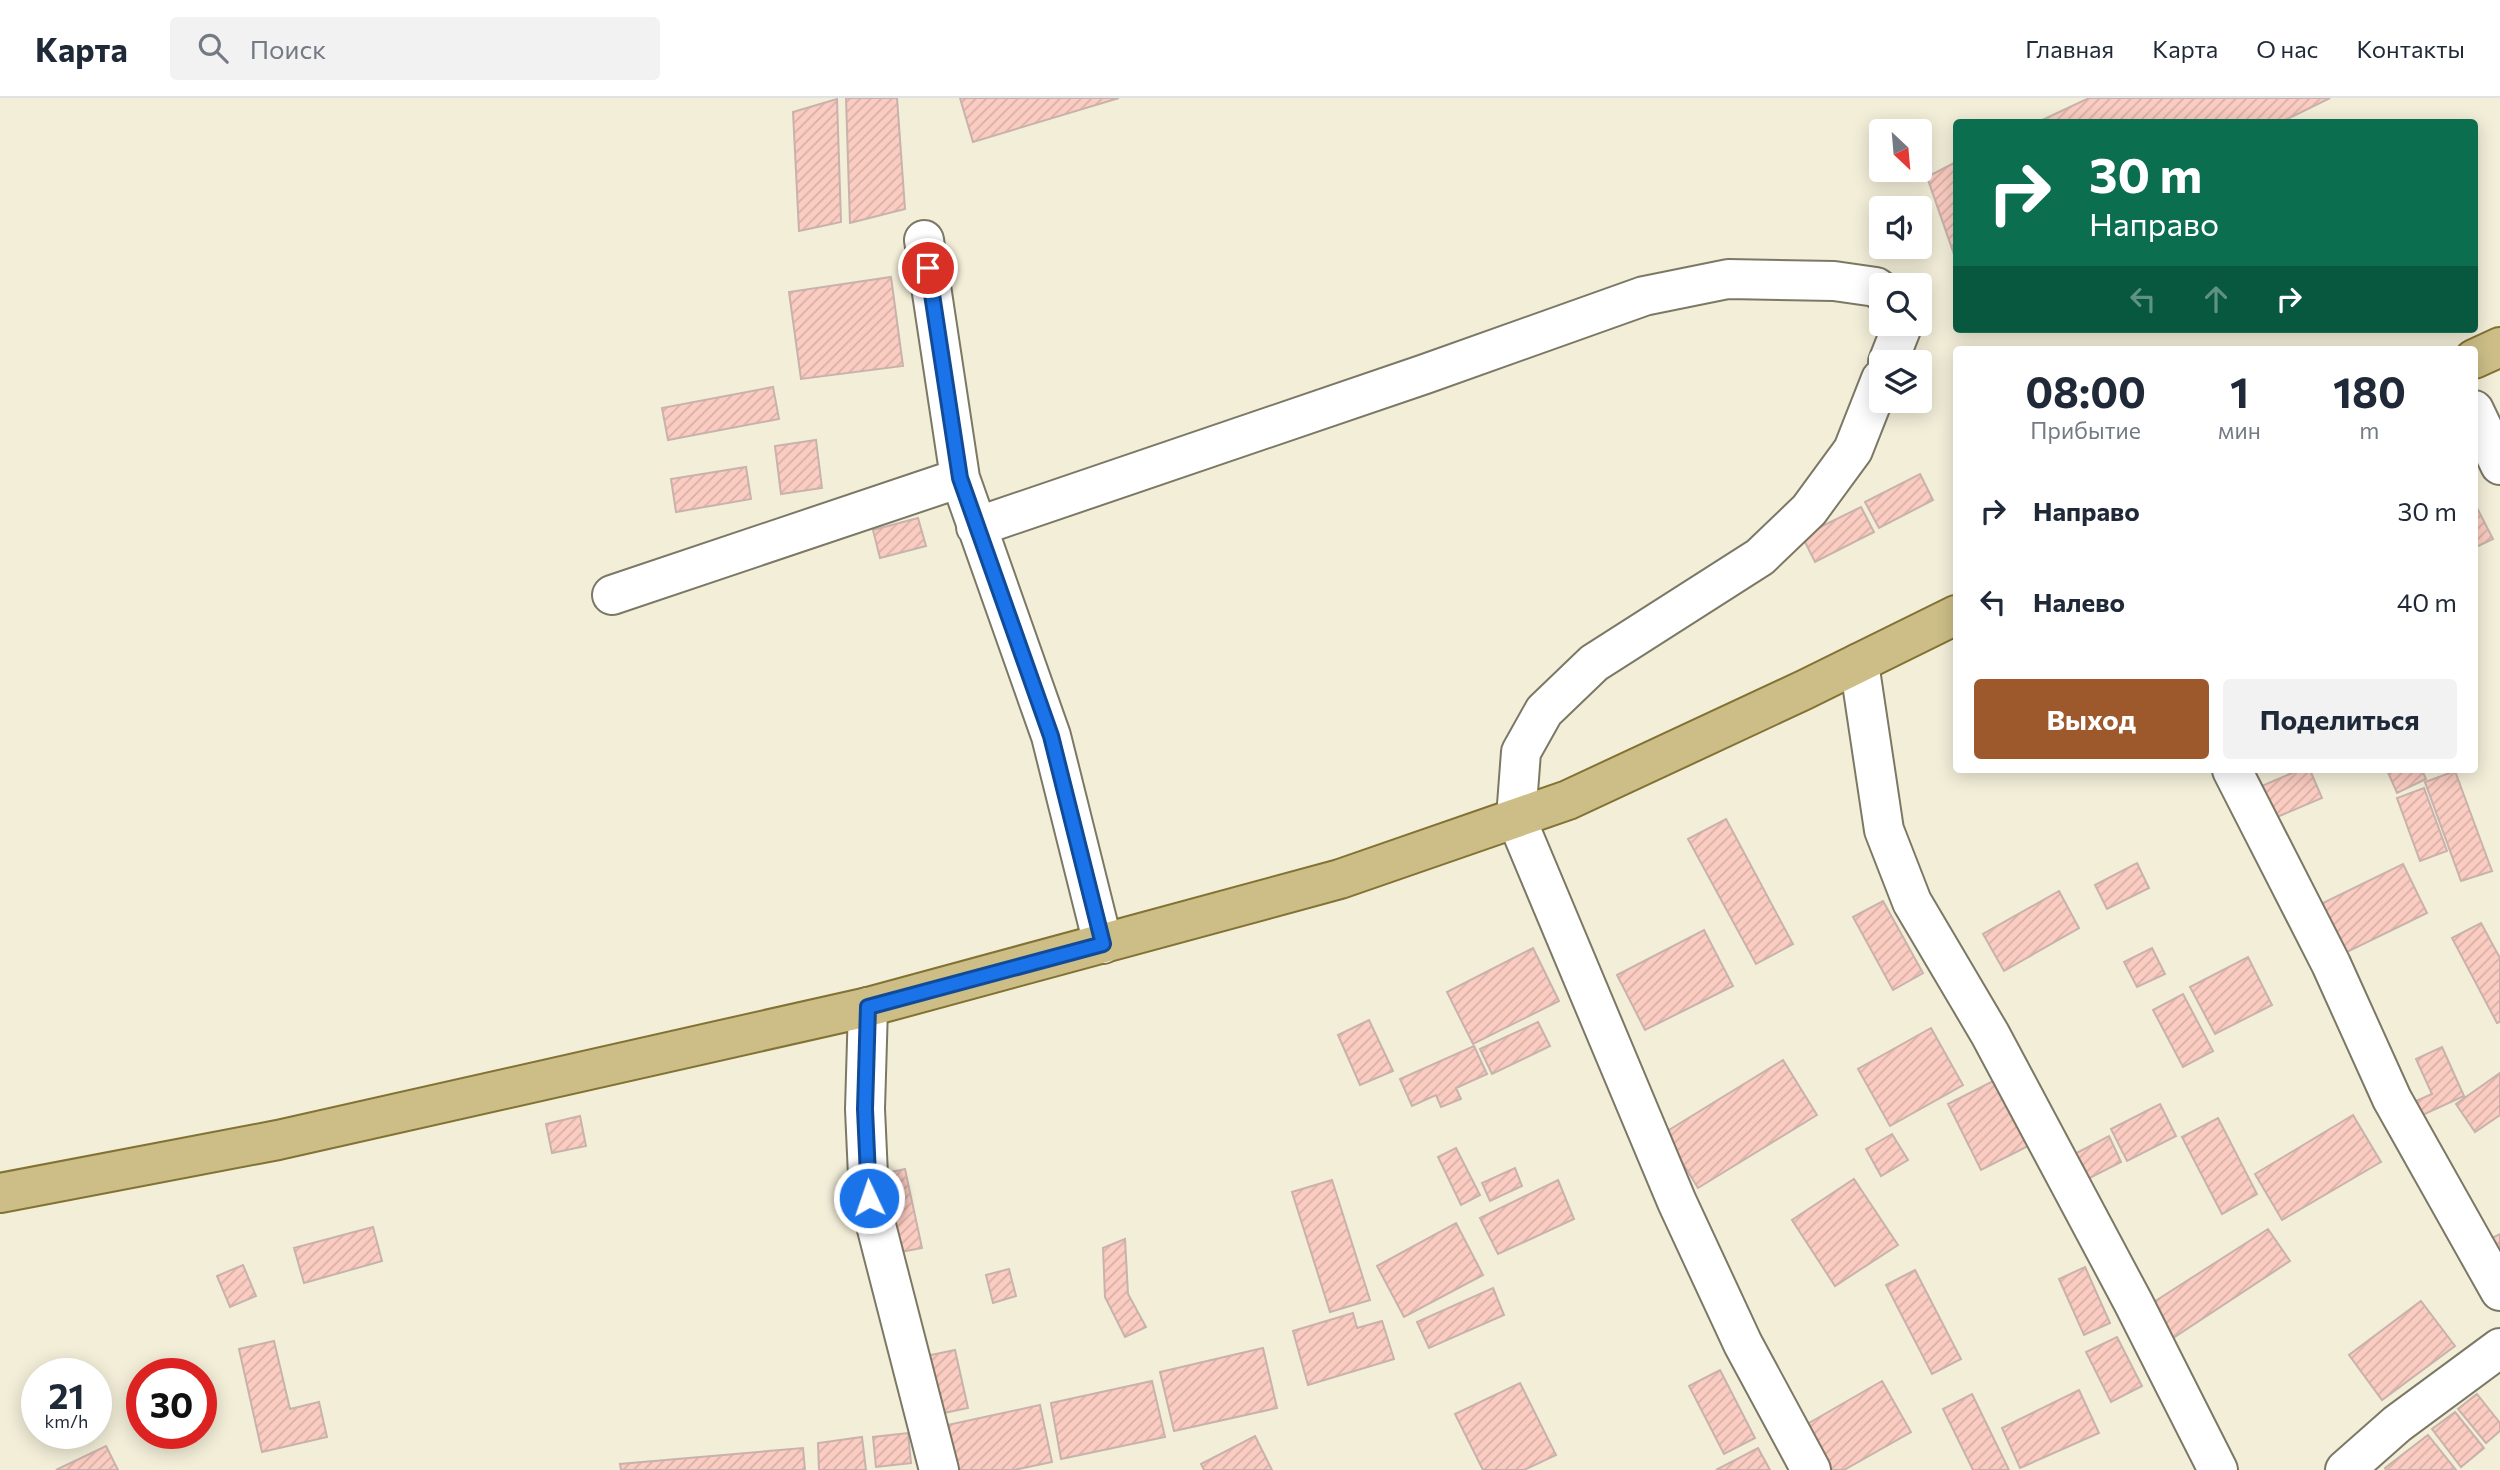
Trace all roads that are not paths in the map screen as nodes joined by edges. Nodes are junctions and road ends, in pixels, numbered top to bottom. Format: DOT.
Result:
graph roads {
  1 [pos="924,240"];
  2 [pos="1869,286"];
  3 [pos="2500,347"];
  4 [pos="2478,357"];
  5 [pos="1869,409"];
  6 [pos="2478,418"];
  7 [pos="2500,464"];
  8 [pos="2478,473"];
  9 [pos="960,478"];
  10 [pos="976,527"];
  11 [pos="612,595"];
  12 [pos="1953,616"];
  13 [pos="1859,663"];
  14 [pos="2234,773"];
  15 [pos="1516,818"];
  16 [pos="1103,944"];
  17 [pos="868,1007"];
  18 [pos="0,1193"];
  19 [pos="2500,1291"];
  20 [pos="2500,1348"];
  21 [pos="939,1470"];
  22 [pos="1811,1470"];
  23 [pos="2218,1470"];
  24 [pos="2345,1470"];
  1 -- 9 [label="street"];
  2 -- 10 [label="street"];
  3 -- 4 [label="main road"];
  5 -- 15 [label="street"];
  6 -- 7 [label="street"];
  7 -- 8 [label="street"];
  9 -- 10 [label="street"];
  9 -- 11 [label="street"];
  10 -- 16 [label="street"];
  12 -- 13 [label="main road"];
  13 -- 15 [label="main road"];
  13 -- 23 [label="street"];
  14 -- 19 [label="street"];
  15 -- 16 [label="main road"];
  15 -- 22 [label="street"];
  16 -- 17 [label="main road"];
  17 -- 18 [label="main road"];
  17 -- 21 [label="street"];
  20 -- 24 [label="street"];
}
